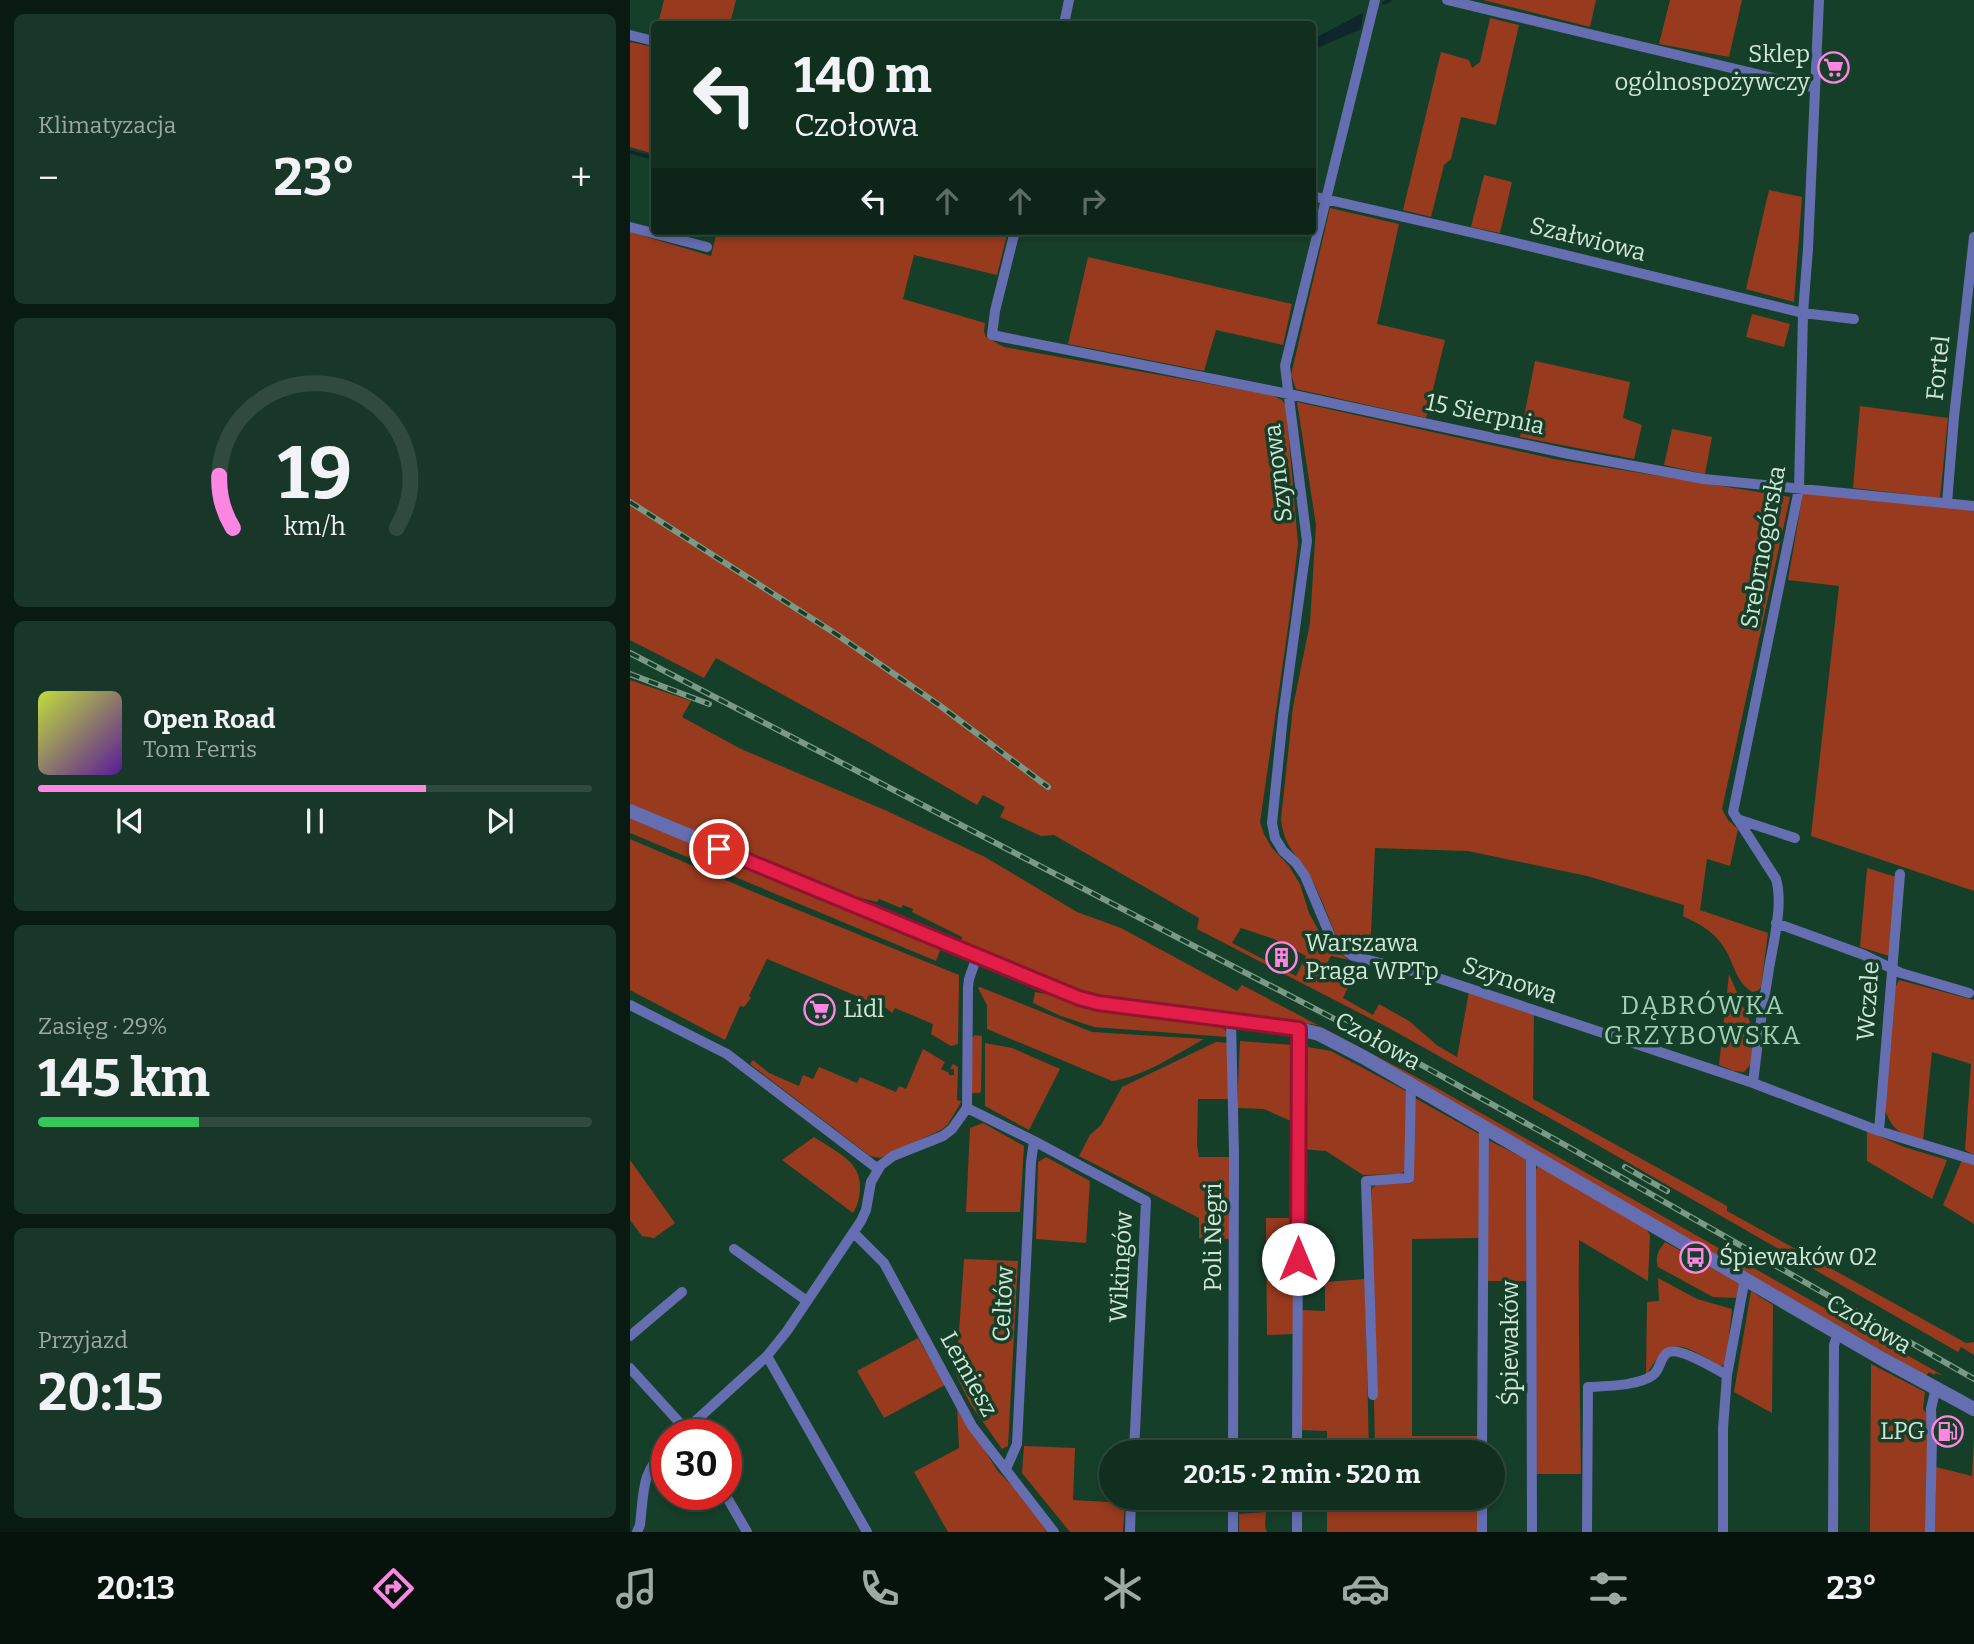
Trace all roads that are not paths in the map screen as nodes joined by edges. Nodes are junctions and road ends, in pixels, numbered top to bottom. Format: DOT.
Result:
graph roads {
  1 [pos="1069,0"];
  2 [pos="1375,0"];
  3 [pos="1447,0"];
  4 [pos="1819,0"];
  5 [pos="1065,21"];
  6 [pos="630,35"];
  7 [pos="651,40"];
  8 [pos="1815,88"];
  9 [pos="1316,197"];
  10 [pos="1326,199"];
  11 [pos="630,227"];
  12 [pos="651,233"];
  13 [pos="660,235"];
  14 [pos="1014,235"];
  15 [pos="1974,237"];
  16 [pos="706,247"];
  17 [pos="1803,313"];
  18 [pos="1854,319"];
  19 [pos="1289,394"];
  20 [pos="1798,489"];
  21 [pos="1947,503"];
  22 [pos="1974,506"];
  23 [pos="630,811"];
  24 [pos="1737,819"];
  25 [pos="1795,838"];
  26 [pos="1900,874"];
  27 [pos="1776,923"];
  28 [pos="977,956"];
  29 [pos="1891,969"];
  30 [pos="1969,993"];
  31 [pos="630,1005"];
  32 [pos="1231,1021"];
  33 [pos="1299,1029"];
  34 [pos="1753,1083"];
  35 [pos="1411,1085"];
  36 [pos="967,1108"];
  37 [pos="1484,1126"];
  38 [pos="1879,1131"];
  39 [pos="1034,1140"];
  40 [pos="1531,1154"];
  41 [pos="1974,1160"];
  42 [pos="878,1169"];
  43 [pos="854,1233"];
  44 [pos="734,1249"];
  45 [pos="1745,1278"];
  46 [pos="682,1292"];
  47 [pos="807,1301"];
  48 [pos="1838,1333"];
  49 [pos="630,1336"];
  50 [pos="767,1356"];
  51 [pos="630,1368"];
  52 [pos="1727,1375"];
  53 [pos="1936,1387"];
  54 [pos="1373,1395"];
  55 [pos="1974,1409"];
  56 [pos="674,1419"];
  57 [pos="701,1419"];
  58 [pos="1135,1440"];
  59 [pos="1233,1440"];
  60 [pos="1297,1440"];
  61 [pos="1482,1440"];
  62 [pos="651,1468"];
  63 [pos="1006,1469"];
  64 [pos="734,1510"];
  65 [pos="1131,1510"];
  66 [pos="1233,1510"];
  67 [pos="1297,1510"];
  68 [pos="1482,1510"];
  69 [pos="637,1532"];
  70 [pos="747,1532"];
  71 [pos="867,1532"];
  72 [pos="1054,1532"];
  73 [pos="1130,1532"];
  74 [pos="1233,1532"];
  75 [pos="1297,1532"];
  76 [pos="1482,1532"];
  77 [pos="1532,1532"];
  78 [pos="1587,1532"];
  79 [pos="1723,1532"];
  80 [pos="1833,1532"];
  81 [pos="1930,1532"];
  1 -- 5 [label="street"];
  2 -- 10 [label="street, Szynowa"];
  3 -- 8 [label="street"];
  4 -- 8 [label="street, Srebrnogórska"];
  6 -- 7 [label="street"];
  8 -- 17 [label="street, Srebrnogórska"];
  9 -- 10 [label="street, Szałwiowa"];
  10 -- 17 [label="street, Szałwiowa"];
  10 -- 19 [label="street, Szynowa"];
  11 -- 12 [label="street"];
  13 -- 16 [label="street"];
  14 -- 19 [label="street, 15 Sierpnia"];
  15 -- 21 [label="street, Fortel"];
  17 -- 18 [label="street, Szałwiowa"];
  17 -- 20 [label="street, Srebrnogórska"];
  19 -- 20 [label="street, 15 Sierpnia"];
  19 -- 34 [label="street, Szynowa"];
  20 -- 21 [label="street, 15 Sierpnia"];
  20 -- 24 [label="street, Srebrnogórska"];
  21 -- 22 [label="street, 15 Sierpnia"];
  23 -- 28 [label="street, Czołowa"];
  24 -- 25 [label="street"];
  24 -- 27 [label="street"];
  26 -- 29 [label="street, Wczele"];
  27 -- 29 [label="street"];
  27 -- 34 [label="street"];
  28 -- 32 [label="street, Czołowa"];
  28 -- 36 [label="street"];
  29 -- 30 [label="street"];
  29 -- 38 [label="street, Wczele"];
  31 -- 42 [label="street"];
  32 -- 33 [label="street, Czołowa"];
  32 -- 59 [label="street, Poli Negri"];
  33 -- 35 [label="street, Czołowa"];
  33 -- 60 [label="street"];
  34 -- 38 [label="street, Szynowa"];
  35 -- 37 [label="street, Czołowa"];
  35 -- 54 [label="street"];
  36 -- 39 [label="street, Wikingów"];
  36 -- 42 [label="street"];
  37 -- 40 [label="street, Czołowa"];
  37 -- 61 [label="street"];
  38 -- 41 [label="street, Szynowa"];
  39 -- 58 [label="street, Wikingów"];
  39 -- 63 [label="street, Celtów"];
  40 -- 45 [label="street, Czołowa"];
  40 -- 77 [label="street, Śpiewaków"];
  42 -- 43 [label="street"];
  43 -- 47 [label="street"];
  43 -- 63 [label="street, Lemiesz"];
  44 -- 47 [label="street"];
  45 -- 48 [label="street, Czołowa"];
  45 -- 52 [label="street"];
  46 -- 49 [label="street"];
  47 -- 50 [label="street"];
  48 -- 53 [label="street, Czołowa"];
  48 -- 80 [label="street"];
  50 -- 57 [label="street"];
  50 -- 71 [label="street"];
  51 -- 56 [label="street"];
  52 -- 78 [label="street"];
  52 -- 79 [label="street"];
  53 -- 55 [label="street, Czołowa"];
  53 -- 81 [label="street"];
  62 -- 69 [label="street"];
  63 -- 72 [label="street, Lemiesz"];
  64 -- 70 [label="street"];
  65 -- 73 [label="street"];
  66 -- 74 [label="street"];
  67 -- 75 [label="street"];
  68 -- 76 [label="street"];
}
